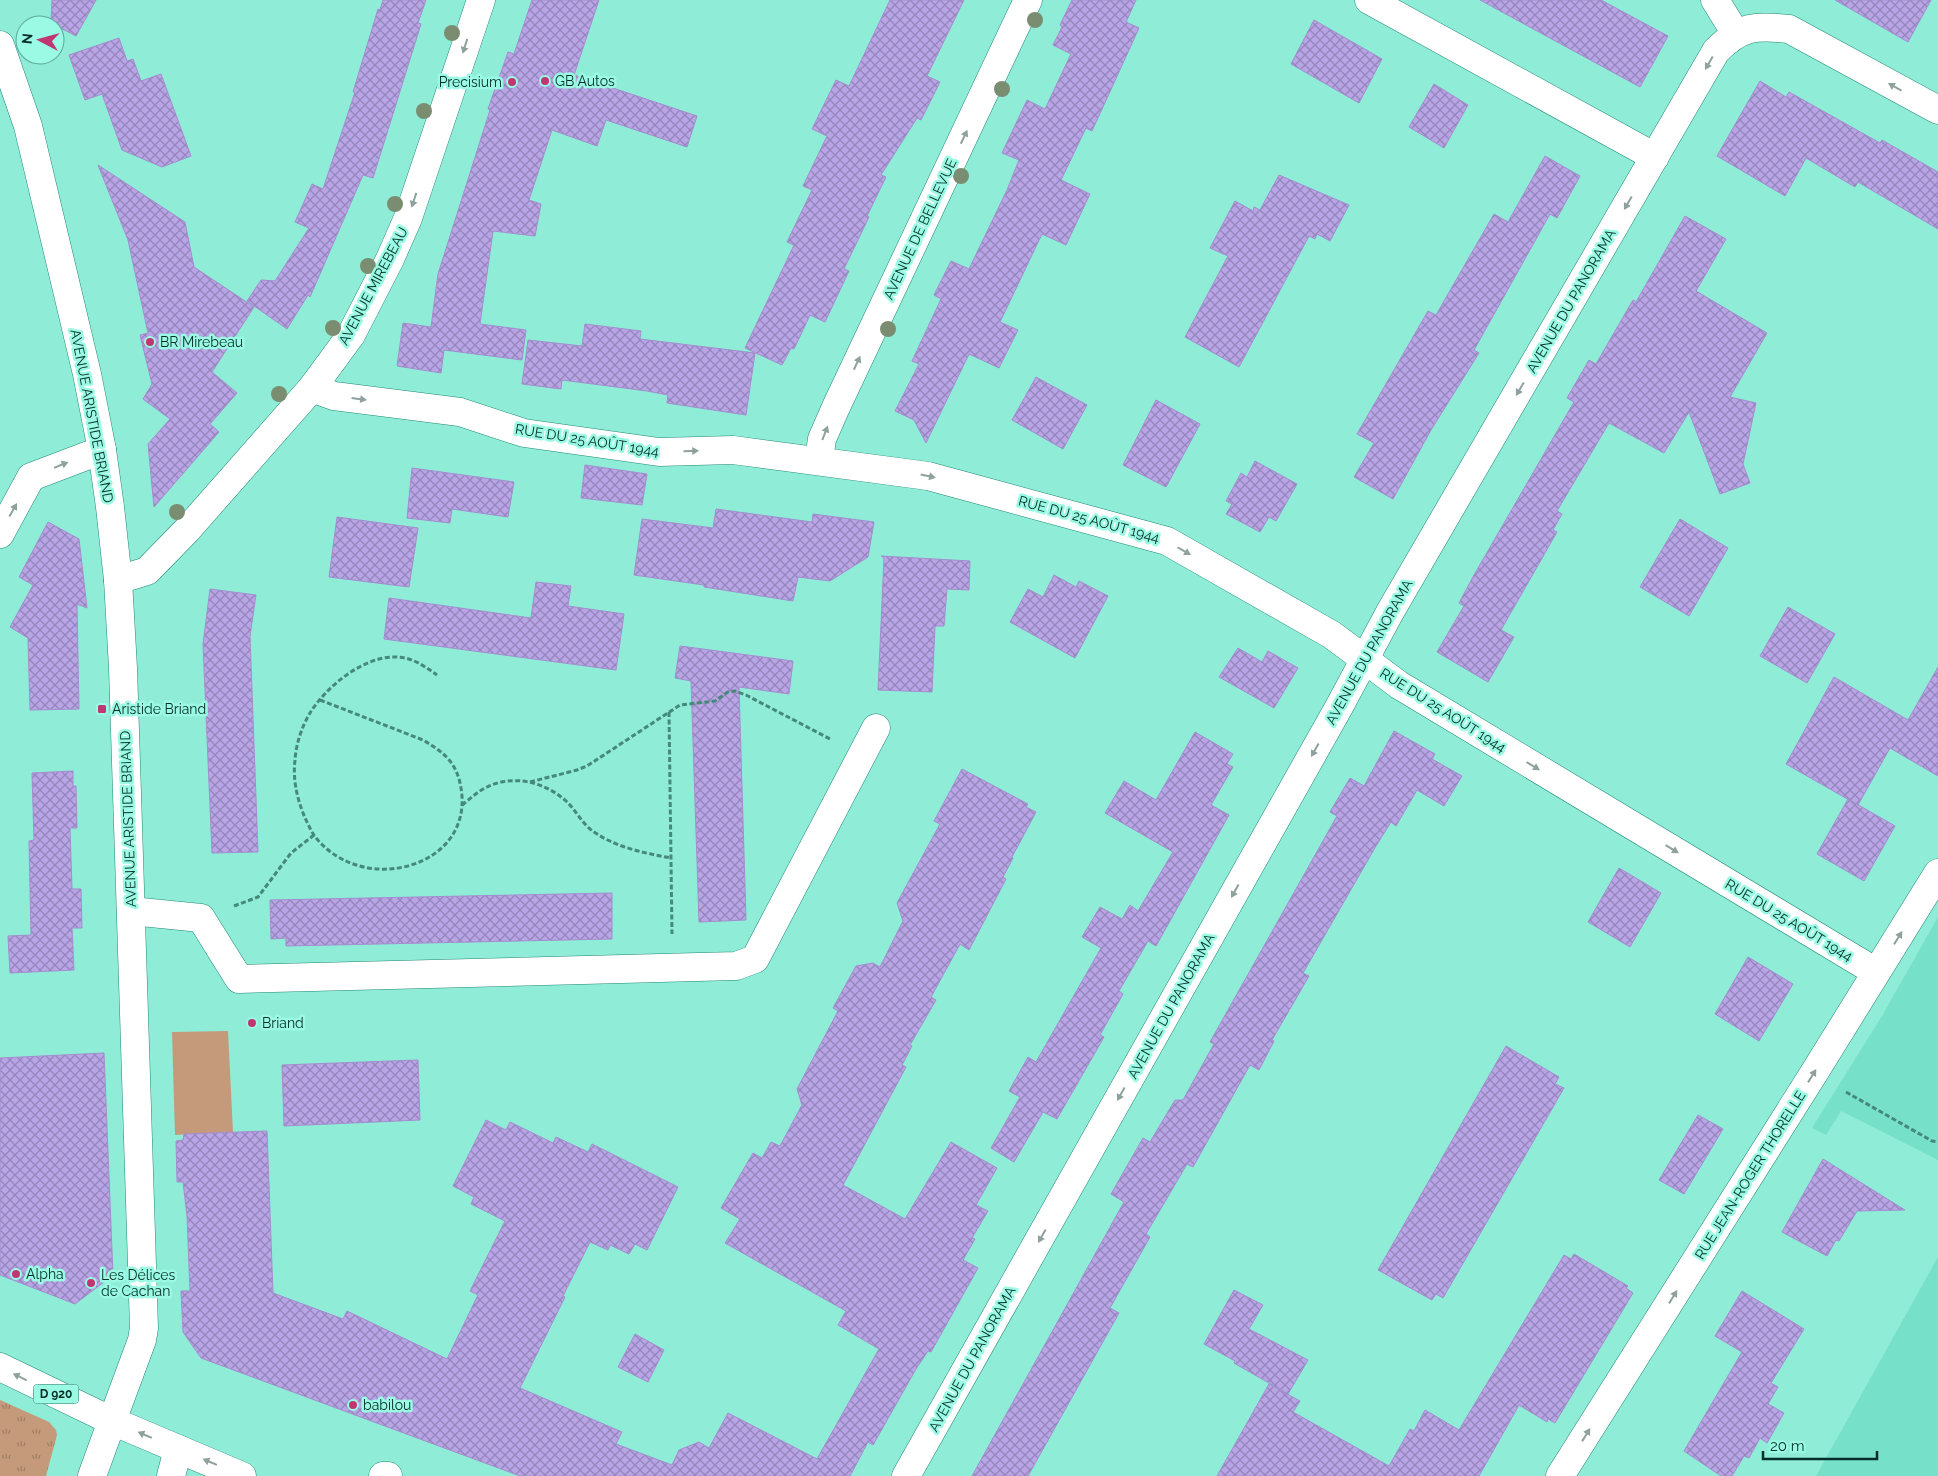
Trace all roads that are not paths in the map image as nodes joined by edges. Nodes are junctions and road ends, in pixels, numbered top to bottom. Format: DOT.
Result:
graph roads {
  1 [pos="481,0"];
  2 [pos="1028,0"];
  3 [pos="1369,0"];
  4 [pos="1715,0"];
  5 [pos="1736,34"];
  6 [pos="0,45"];
  7 [pos="1938,110"];
  8 [pos="1655,158"];
  9 [pos="312,388"];
  10 [pos="102,450"];
  11 [pos="819,460"];
  12 [pos="0,534"];
  13 [pos="118,580"];
  14 [pos="1365,659"];
  15 [pos="876,728"];
  16 [pos="1938,873"];
  17 [pos="131,911"];
  18 [pos="1876,972"];
  19 [pos="0,1367"];
  20 [pos="112,1421"];
  21 [pos="178,1449"];
  22 [pos="92,1476"];
  23 [pos="171,1476"];
  24 [pos="242,1476"];
  25 [pos="383,1476"];
  26 [pos="388,1476"];
  27 [pos="906,1476"];
  28 [pos="1560,1476"];
  1 -- 9 [label="street, AVENUE MIREBEAU, one-way"];
  11 -- 2 [label="street, AVENUE DE BELLEVUE, one-way"];
  3 -- 8 [label="street"];
  4 -- 5 [label="street"];
  7 -- 5 [label="street, AVENUE DU PANORAMA, one-way"];
  5 -- 8 [label="street, AVENUE DU PANORAMA, one-way"];
  6 -- 10 [label="street, AVENUE ARISTIDE BRIAND"];
  8 -- 14 [label="street, AVENUE DU PANORAMA, one-way"];
  9 -- 11 [label="street, RUE DU 25 AOÛT 1944, one-way"];
  9 -- 13 [label="street, AVENUE MIREBEAU"];
  12 -- 10 [label="street, one-way"];
  10 -- 13 [label="street, AVENUE ARISTIDE BRIAND"];
  11 -- 14 [label="street, RUE DU 25 AOÛT 1944, one-way"];
  13 -- 17 [label="street, AVENUE ARISTIDE BRIAND"];
  14 -- 18 [label="street, RUE DU 25 AOÛT 1944, one-way"];
  14 -- 27 [label="street, AVENUE DU PANORAMA, one-way"];
  15 -- 17 [label="street"];
  18 -- 16 [label="street, RUE JEAN-ROGER THORELLE, one-way"];
  17 -- 20 [label="street, AVENUE ARISTIDE BRIAND"];
  28 -- 18 [label="street, RUE JEAN-ROGER THORELLE, one-way"];
  20 -- 19 [label="street, D 920, one-way"];
  21 -- 20 [label="street, D 920, one-way"];
  20 -- 22 [label="street, AVENUE ARISTIDE BRIAND"];
  21 -- 23 [label="street"];
  24 -- 21 [label="street, D 920, one-way"];
  25 -- 26 [label="street"];
}
